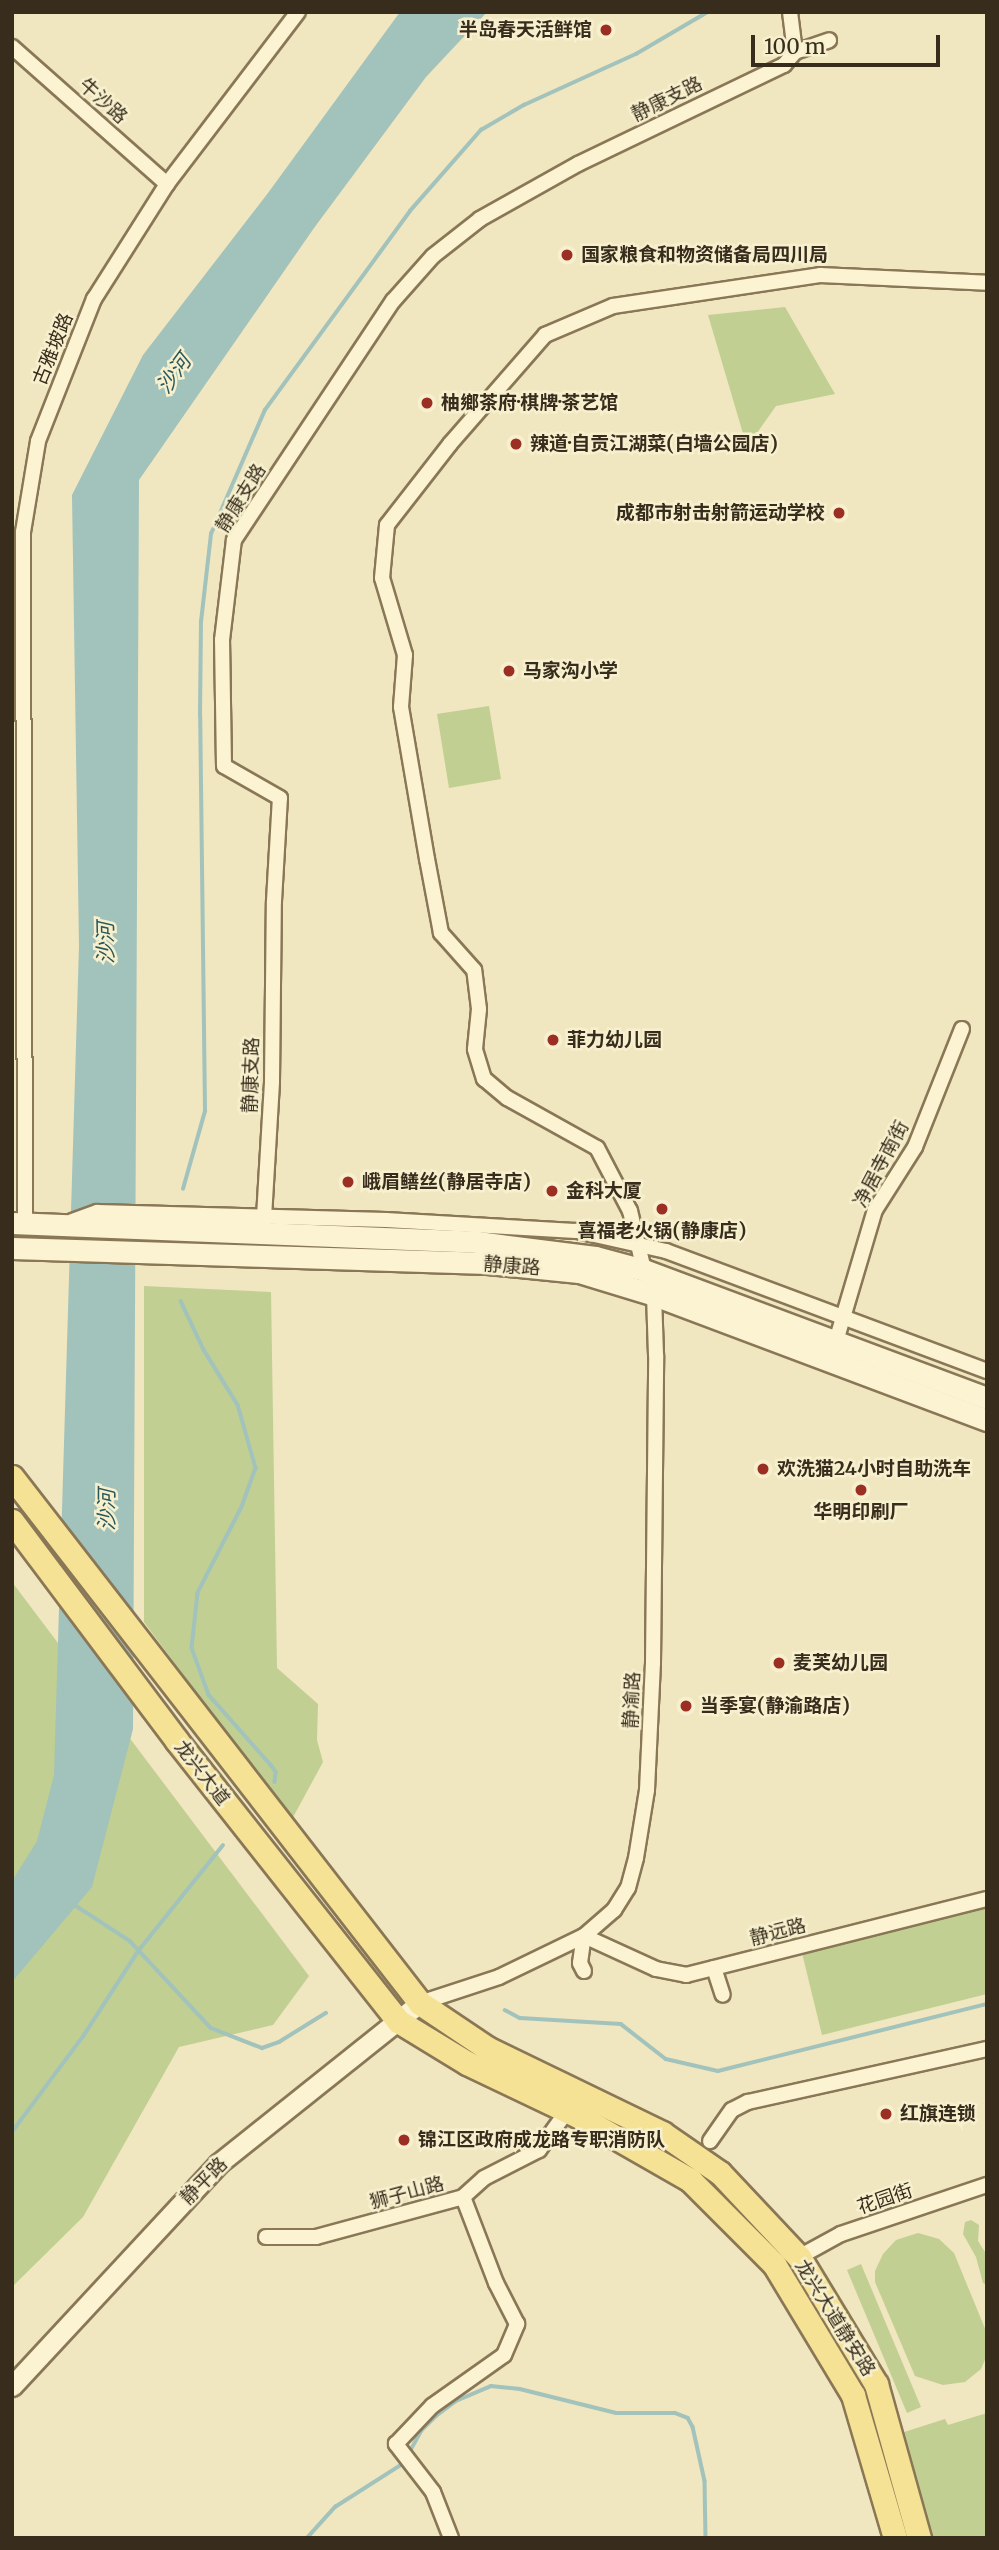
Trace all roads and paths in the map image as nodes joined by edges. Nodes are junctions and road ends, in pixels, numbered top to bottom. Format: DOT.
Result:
graph roads {
  1 [pos="298,12"];
  2 [pos="790,12"];
  3 [pos="829,40"];
  4 [pos="12,47"];
  5 [pos="795,52"];
  6 [pos="167,184"];
  7 [pos="987,283"];
  8 [pos="962,1030"];
  9 [pos="18,1224"];
  10 [pos="264,1225"];
  11 [pos="638,1245"];
  12 [pos="12,1248"];
  13 [pos="644,1270"];
  14 [pos="654,1295"];
  15 [pos="844,1317"];
  16 [pos="834,1351"];
  17 [pos="987,1371"];
  18 [pos="987,1398"];
  19 [pos="987,1420"];
  20 [pos="12,1477"];
  21 [pos="12,1521"];
  22 [pos="987,1899"];
  23 [pos="584,1936"];
  24 [pos="714,1968"];
  25 [pos="584,1971"];
  26 [pos="723,1996"];
  27 [pos="420,2003"];
  28 [pos="398,2021"];
  29 [pos="987,2049"];
  30 [pos="568,2111"];
  31 [pos="710,2141"];
  32 [pos="987,2185"];
  33 [pos="463,2197"];
  34 [pos="266,2237"];
  35 [pos="799,2257"];
  36 [pos="777,2270"];
  37 [pos="12,2386"];
  38 [pos="451,2538"];
  39 [pos="895,2538"];
  40 [pos="919,2538"];
  1 -- 6 [label="street, 古雅坡路"];
  2 -- 5 [label="street"];
  3 -- 5 [label="street, 静康支路"];
  4 -- 6 [label="street, 牛沙路"];
  5 -- 10 [label="street, 静康支路"];
  6 -- 9 [label="street, 古雅坡路"];
  7 -- 11 [label="street, 静渝路"];
  8 -- 15 [label="street, 净居寺南街"];
  9 -- 10 [label="main road, 静康路"];
  10 -- 11 [label="street"];
  10 -- 13 [label="main road, 静康路"];
  11 -- 13 [label="street, 静渝路"];
  11 -- 15 [label="street"];
  12 -- 14 [label="main road, 静康路"];
  13 -- 14 [label="street, 静渝路"];
  13 -- 16 [label="main road, 静康路"];
  14 -- 16 [label="main road, 静康路"];
  14 -- 23 [label="street, 静渝路"];
  15 -- 16 [label="street, 净居寺南街"];
  15 -- 17 [label="street"];
  16 -- 18 [label="main road, 静康路"];
  16 -- 19 [label="main road, 静康路"];
  20 -- 27 [label="main road, 龙兴大道"];
  21 -- 28 [label="main road, 龙兴大道"];
  22 -- 24 [label="street, 静远路"];
  23 -- 24 [label="street, 静远路"];
  23 -- 25 [label="street"];
  23 -- 27 [label="street, 静渝路"];
  24 -- 26 [label="street"];
  27 -- 28 [label="street, 静平路"];
  27 -- 35 [label="main road, 龙兴大道静安路"];
  28 -- 30 [label="main road, 龙兴大道静安路"];
  28 -- 37 [label="street, 静平路"];
  29 -- 31 [label="street"];
  30 -- 33 [label="street, 狮子山路"];
  30 -- 36 [label="main road, 龙兴大道静安路"];
  32 -- 35 [label="street, 花园街"];
  33 -- 34 [label="street, 狮子山路"];
  33 -- 38 [label="street"];
  35 -- 36 [label="street"];
  35 -- 40 [label="main road, 龙兴大道静安路"];
  36 -- 39 [label="main road, 龙兴大道静安路"];
}
